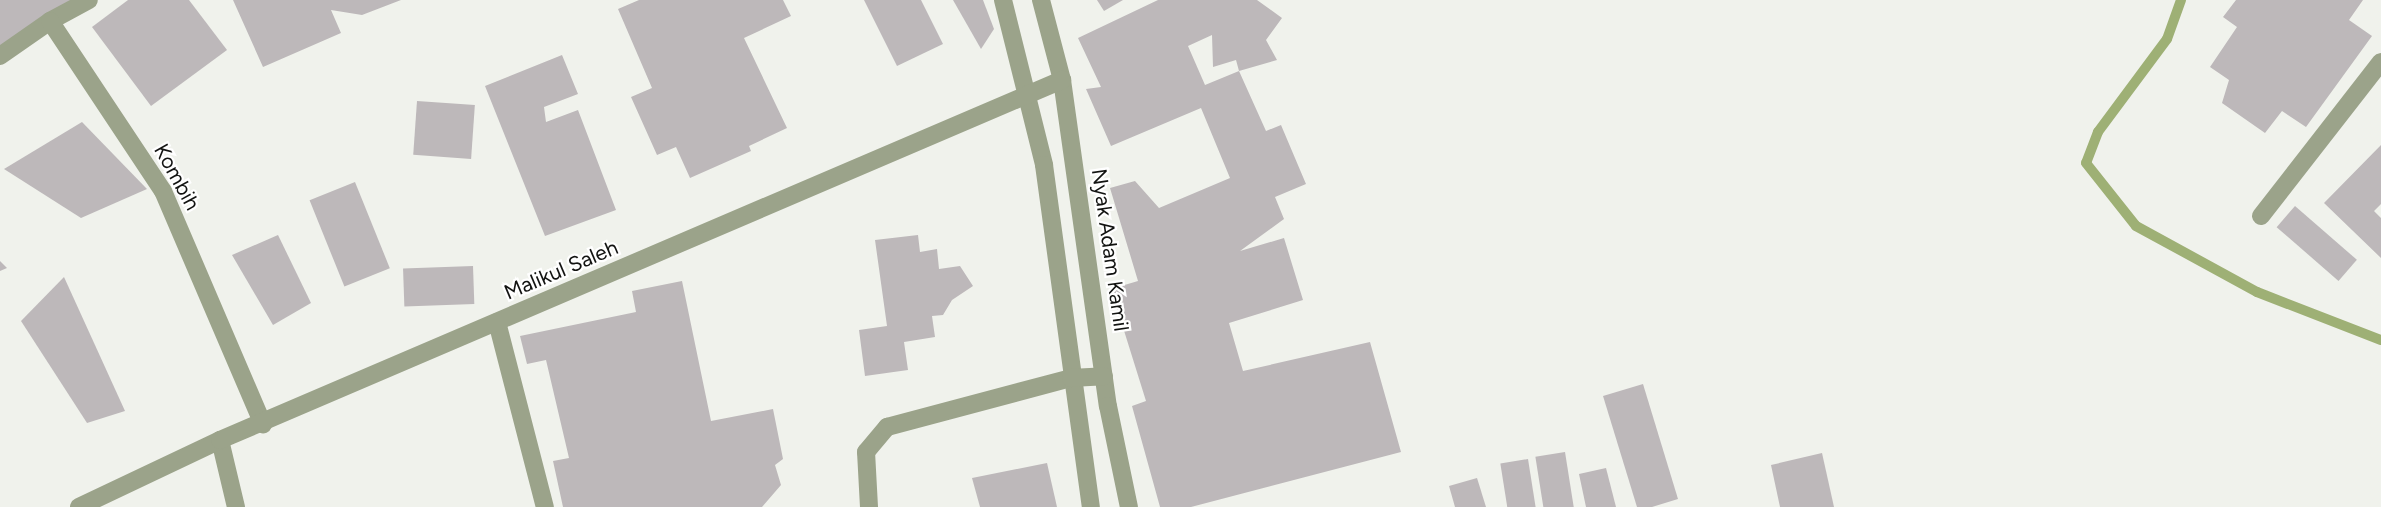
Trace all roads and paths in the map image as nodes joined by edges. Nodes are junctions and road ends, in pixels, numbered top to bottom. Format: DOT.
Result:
graph roads {
  1 [pos="89,0"];
  2 [pos="1003,0"];
  3 [pos="1041,0"];
  4 [pos="50,21"];
  5 [pos="0,56"];
  6 [pos="2381,62"];
  7 [pos="1062,80"];
  8 [pos="1028,94"];
  9 [pos="2261,216"];
  10 [pos="497,322"];
  11 [pos="1104,376"];
  12 [pos="1071,378"];
  13 [pos="263,424"];
  14 [pos="220,440"];
  15 [pos="79,507"];
  16 [pos="236,507"];
  17 [pos="545,507"];
  18 [pos="869,507"];
  19 [pos="1091,507"];
  20 [pos="1129,507"];
  1 -- 4 [label="street"];
  2 -- 8 [label="street"];
  3 -- 7 [label="street, Nyak Adam Kamil"];
  4 -- 5 [label="street"];
  4 -- 13 [label="street, Kombih"];
  6 -- 9 [label="street"];
  7 -- 8 [label="street, Malikul Saleh"];
  7 -- 11 [label="street, Nyak Adam Kamil"];
  8 -- 10 [label="street, Malikul Saleh"];
  8 -- 12 [label="street"];
  10 -- 13 [label="street, Malikul Saleh"];
  10 -- 17 [label="street"];
  11 -- 12 [label="street"];
  11 -- 20 [label="street, Nyak Adam Kamil"];
  12 -- 18 [label="street"];
  12 -- 19 [label="street"];
  13 -- 14 [label="street, Malikul Saleh"];
  14 -- 15 [label="street, Malikul Saleh"];
  14 -- 16 [label="street"];
}
